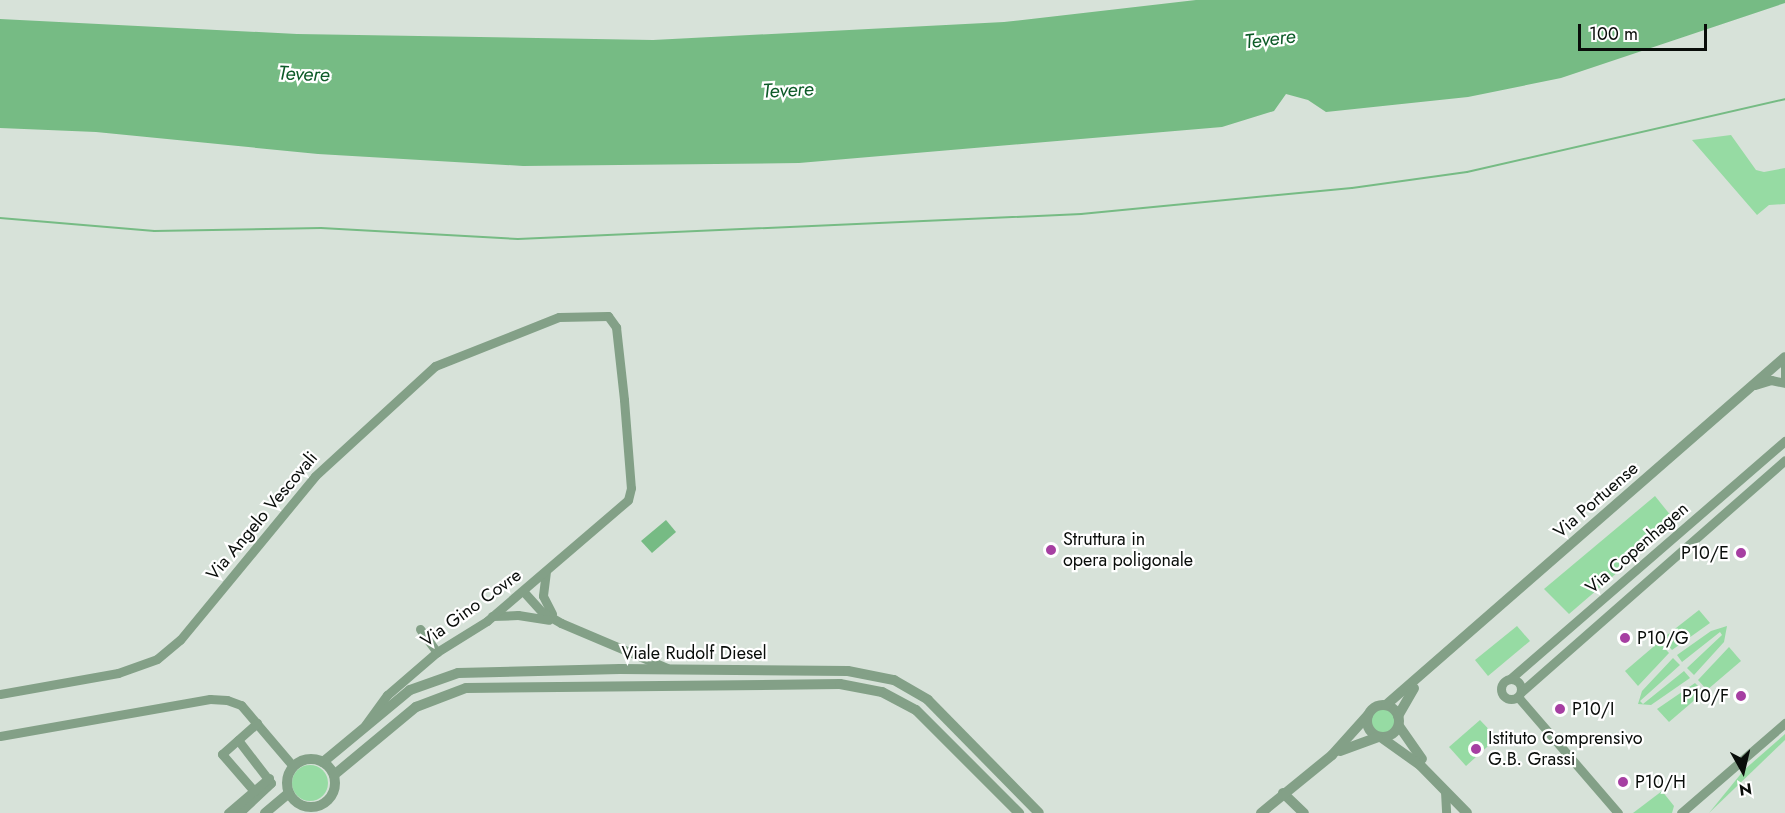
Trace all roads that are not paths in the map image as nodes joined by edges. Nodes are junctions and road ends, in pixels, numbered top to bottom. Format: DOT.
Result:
graph roads {
  1 [pos="1785,357"];
  2 [pos="1785,364"];
  3 [pos="1785,382"];
  4 [pos="1750,387"];
  5 [pos="1785,441"];
  6 [pos="1785,460"];
  7 [pos="604,521"];
  8 [pos="1690,522"];
  9 [pos="1681,529"];
  10 [pos="1699,535"];
  11 [pos="1691,542"];
  12 [pos="546,572"];
  13 [pos="523,591"];
  14 [pos="492,616"];
  15 [pos="561,623"];
  16 [pos="420,629"];
  17 [pos="437,652"];
  18 [pos="1428,668"];
  19 [pos="669,669"];
  20 [pos="1510,679"];
  21 [pos="0,694"];
  22 [pos="1519,694"];
  23 [pos="1386,705"];
  24 [pos="1368,715"];
  25 [pos="1399,721"];
  26 [pos="257,723"];
  27 [pos="1785,723"];
  28 [pos="364,727"];
  29 [pos="0,736"];
  30 [pos="1380,737"];
  31 [pos="238,740"];
  32 [pos="1332,755"];
  33 [pos="323,762"];
  34 [pos="293,766"];
  35 [pos="334,775"];
  36 [pos="1432,777"];
  37 [pos="269,778"];
  38 [pos="254,791"];
  39 [pos="1445,791"];
  40 [pos="289,793"];
  41 [pos="1283,793"];
  42 [pos="302,805"];
  43 [pos="1683,811"];
  44 [pos="228,813"];
  45 [pos="239,813"];
  46 [pos="266,813"];
  47 [pos="291,813"];
  48 [pos="1019,813"];
  49 [pos="1039,813"];
  50 [pos="1261,813"];
  51 [pos="1304,813"];
  52 [pos="1446,813"];
  53 [pos="1467,813"];
  54 [pos="1618,813"];
  1 -- 4 [label="street, Via Portuense"];
  2 -- 3 [label="street"];
  3 -- 4 [label="street"];
  4 -- 18 [label="street, Via Portuense"];
  5 -- 8 [label="street, Via Copenhagen"];
  6 -- 10 [label="street, Via Copenhagen"];
  7 -- 12 [label="street, Via Gino Covre"];
  7 -- 21 [label="street, Via Angelo Vescovali"];
  8 -- 9 [label="street, Via Copenhagen"];
  8 -- 10 [label="street"];
  9 -- 11 [label="street"];
  9 -- 20 [label="street, Via Copenhagen"];
  10 -- 11 [label="street, Via Copenhagen"];
  11 -- 22 [label="street, Via Copenhagen"];
  12 -- 13 [label="street, Via Gino Covre"];
  12 -- 15 [label="street"];
  13 -- 14 [label="street, Via Gino Covre"];
  13 -- 15 [label="street"];
  14 -- 15 [label="street"];
  14 -- 17 [label="street, Via Gino Covre"];
  15 -- 19 [label="street"];
  16 -- 17 [label="street"];
  17 -- 28 [label="street, Via Gino Covre"];
  18 -- 23 [label="street, Via Portuense"];
  18 -- 25 [label="street, Via Portuense"];
  19 -- 28 [label="street, Viale Rudolf Diesel"];
  19 -- 49 [label="street, Viale Rudolf Diesel"];
  20 -- 22 [label="street"];
  20 -- 22 [label="street"];
  22 -- 54 [label="street"];
  23 -- 24 [label="street"];
  23 -- 25 [label="street"];
  24 -- 30 [label="street"];
  24 -- 32 [label="street"];
  25 -- 30 [label="street"];
  25 -- 36 [label="street"];
  26 -- 29 [label="street"];
  26 -- 31 [label="street"];
  26 -- 34 [label="street"];
  27 -- 43 [label="street"];
  28 -- 33 [label="street, Viale Rudolf Diesel"];
  30 -- 32 [label="street"];
  30 -- 36 [label="street"];
  31 -- 37 [label="street"];
  31 -- 38 [label="street"];
  32 -- 41 [label="street"];
  33 -- 34 [label="street"];
  33 -- 35 [label="street"];
  34 -- 40 [label="street"];
  35 -- 42 [label="street"];
  35 -- 48 [label="street, Viale Rudolf Diesel"];
  36 -- 39 [label="street"];
  37 -- 38 [label="street"];
  37 -- 45 [label="street"];
  38 -- 44 [label="street"];
  39 -- 52 [label="street"];
  39 -- 53 [label="street"];
  40 -- 42 [label="street"];
  40 -- 46 [label="street"];
  41 -- 50 [label="street"];
  41 -- 51 [label="street"];
  42 -- 47 [label="street"];
}
